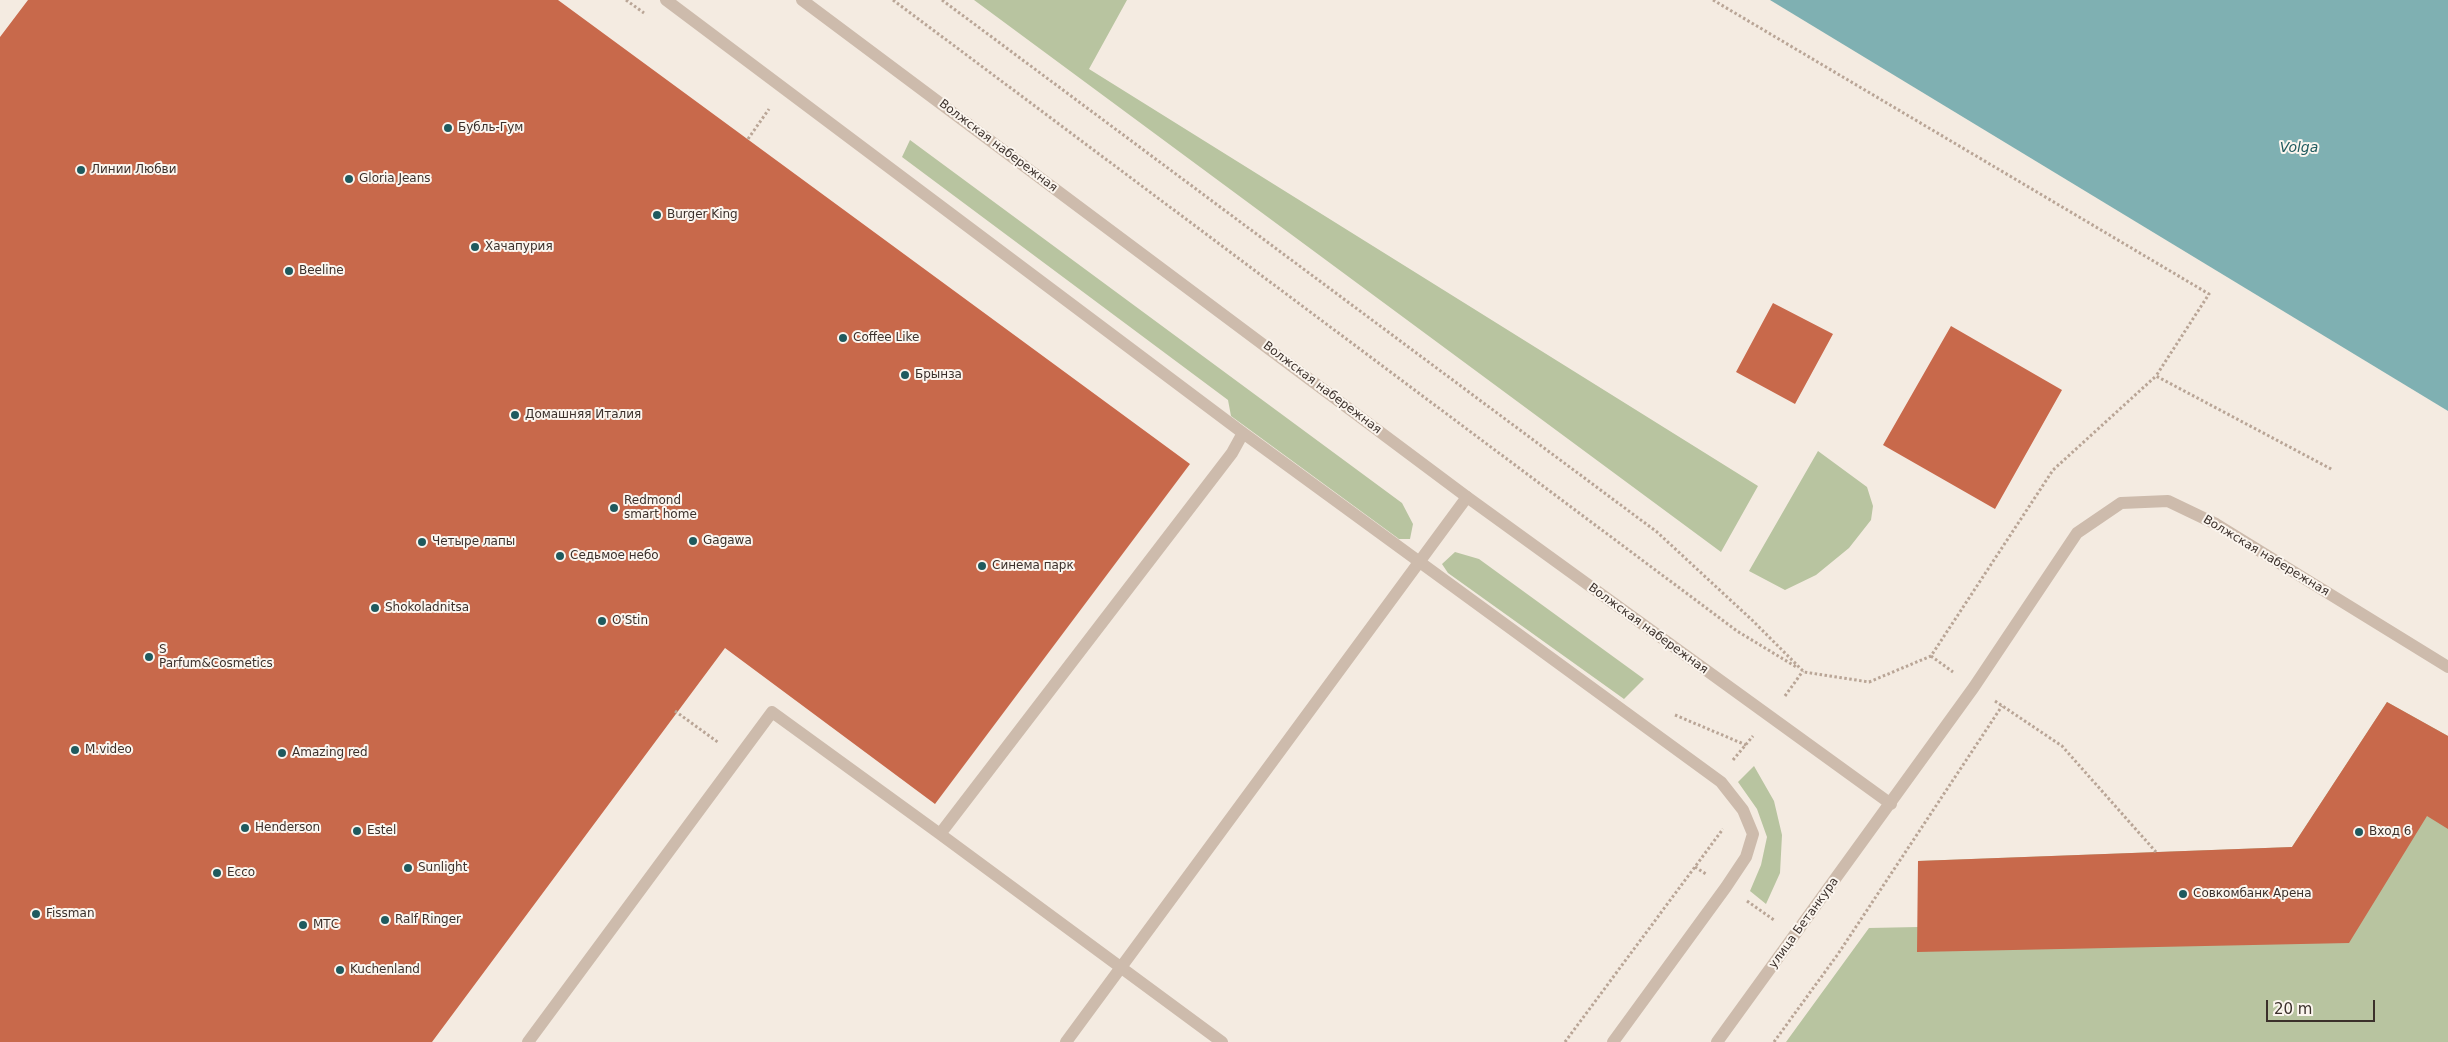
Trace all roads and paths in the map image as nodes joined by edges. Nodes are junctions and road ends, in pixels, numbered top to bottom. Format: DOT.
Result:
graph roads {
  1 [pos="626,0"];
  2 [pos="666,0"];
  3 [pos="802,0"];
  4 [pos="893,0"];
  5 [pos="942,0"];
  6 [pos="1713,0"];
  7 [pos="650,18"];
  8 [pos="772,105"];
  9 [pos="748,139"];
  10 [pos="2156,376"];
  11 [pos="1244,433"];
  12 [pos="2332,470"];
  13 [pos="1467,497"];
  14 [pos="1420,561"];
  15 [pos="1932,656"];
  16 [pos="2448,667"];
  17 [pos="1804,672"];
  18 [pos="1974,687"];
  19 [pos="2002,706"];
  20 [pos="675,711"];
  21 [pos="1746,745"];
  22 [pos="739,758"];
  23 [pos="1731,763"];
  24 [pos="1891,804"];
  25 [pos="1719,822"];
  26 [pos="940,834"];
  27 [pos="2156,852"];
  28 [pos="1740,897"];
  29 [pos="1767,916"];
  30 [pos="1123,967"];
  31 [pos="528,1042"];
  32 [pos="1066,1042"];
  33 [pos="1222,1042"];
  34 [pos="1566,1042"];
  35 [pos="1613,1042"];
  36 [pos="1718,1042"];
  37 [pos="1774,1042"];
  1 -- 7 [label="path"];
  2 -- 11 [label="street"];
  3 -- 13 [label="street, Волжская набережная"];
  4 -- 17 [label="path"];
  5 -- 17 [label="path"];
  6 -- 10 [label="path"];
  8 -- 9 [label="path"];
  10 -- 12 [label="path"];
  10 -- 15 [label="path"];
  11 -- 14 [label="street"];
  11 -- 26 [label="street"];
  13 -- 14 [label="street"];
  13 -- 24 [label="street, Волжская набережная"];
  14 -- 30 [label="street"];
  14 -- 35 [label="street"];
  15 -- 17 [label="path"];
  15 -- 18 [label="path"];
  16 -- 18 [label="street, Волжская набережная"];
  18 -- 19 [label="path"];
  18 -- 24 [label="street, Волжская набережная"];
  19 -- 27 [label="path"];
  19 -- 37 [label="path"];
  20 -- 22 [label="path"];
  21 -- 23 [label="path"];
  22 -- 26 [label="street"];
  22 -- 31 [label="street"];
  24 -- 36 [label="street, улица Бетанкура"];
  25 -- 34 [label="path"];
  26 -- 30 [label="street"];
  28 -- 29 [label="path"];
  30 -- 32 [label="street"];
  30 -- 33 [label="street"];
}
